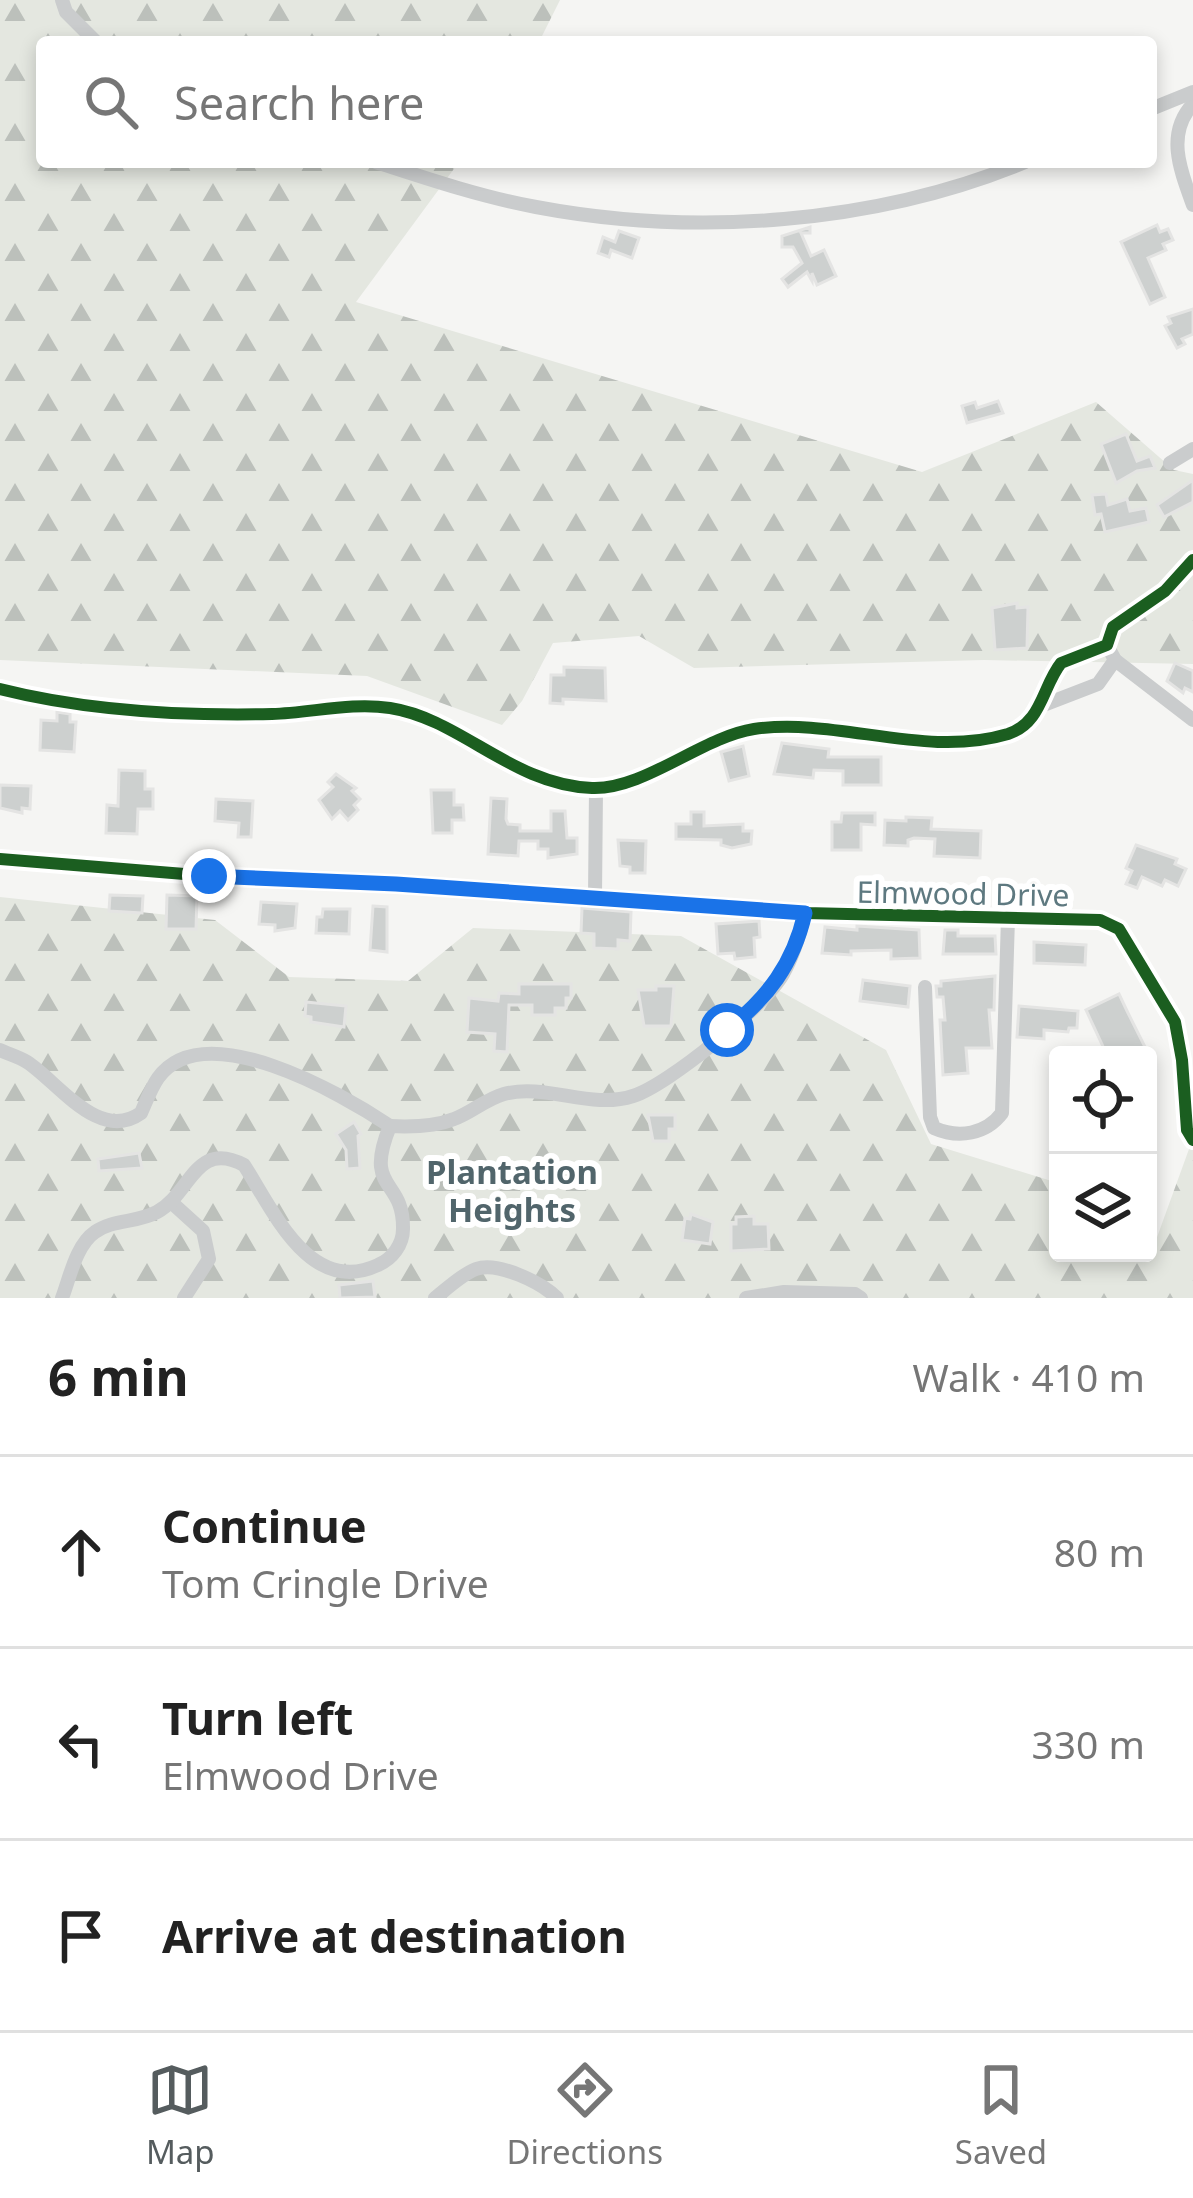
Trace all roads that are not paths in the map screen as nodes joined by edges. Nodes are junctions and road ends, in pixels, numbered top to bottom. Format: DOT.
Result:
graph roads {
  1 [pos="62,0"];
  2 [pos="90,36"];
  3 [pos="1193,92"];
  4 [pos="1193,104"];
  5 [pos="1157,107"];
  6 [pos="397,168"];
  7 [pos="1007,168"];
  8 [pos="1193,205"];
  9 [pos="1193,449"];
  10 [pos="1170,464"];
  11 [pos="1193,560"];
  12 [pos="1107,645"];
  13 [pos="1115,660"];
  14 [pos="0,689"];
  15 [pos="1041,706"];
  16 [pos="1193,720"];
  17 [pos="596,789"];
  18 [pos="0,859"];
  19 [pos="595,896"];
  20 [pos="805,913"];
  21 [pos="1008,918"];
  22 [pos="925,987"];
  23 [pos="0,1050"];
  24 [pos="389,1126"];
  25 [pos="1193,1140"];
  26 [pos="172,1202"];
  27 [pos="62,1298"];
  28 [pos="184,1298"];
  29 [pos="435,1298"];
  30 [pos="557,1298"];
  31 [pos="746,1298"];
  32 [pos="861,1298"];
  1 -- 2 [label="street"];
  3 -- 5 [label="street"];
  4 -- 8 [label="street"];
  6 -- 7 [label="street"];
  9 -- 10 [label="street"];
  11 -- 12 [label="street"];
  12 -- 13 [label="street"];
  12 -- 15 [label="street"];
  13 -- 15 [label="street"];
  13 -- 16 [label="street"];
  14 -- 17 [label="street"];
  15 -- 17 [label="street"];
  17 -- 19 [label="street"];
  18 -- 19 [label="street, Elmwood Drive"];
  19 -- 20 [label="street, Elmwood Drive"];
  20 -- 21 [label="street, Elmwood Drive"];
  20 -- 24 [label="street"];
  21 -- 22 [label="street"];
  21 -- 25 [label="street, Elmwood Drive"];
  23 -- 24 [label="street"];
  24 -- 26 [label="street"];
  26 -- 27 [label="street"];
  26 -- 28 [label="street"];
  29 -- 30 [label="street"];
  31 -- 32 [label="street"];
}
